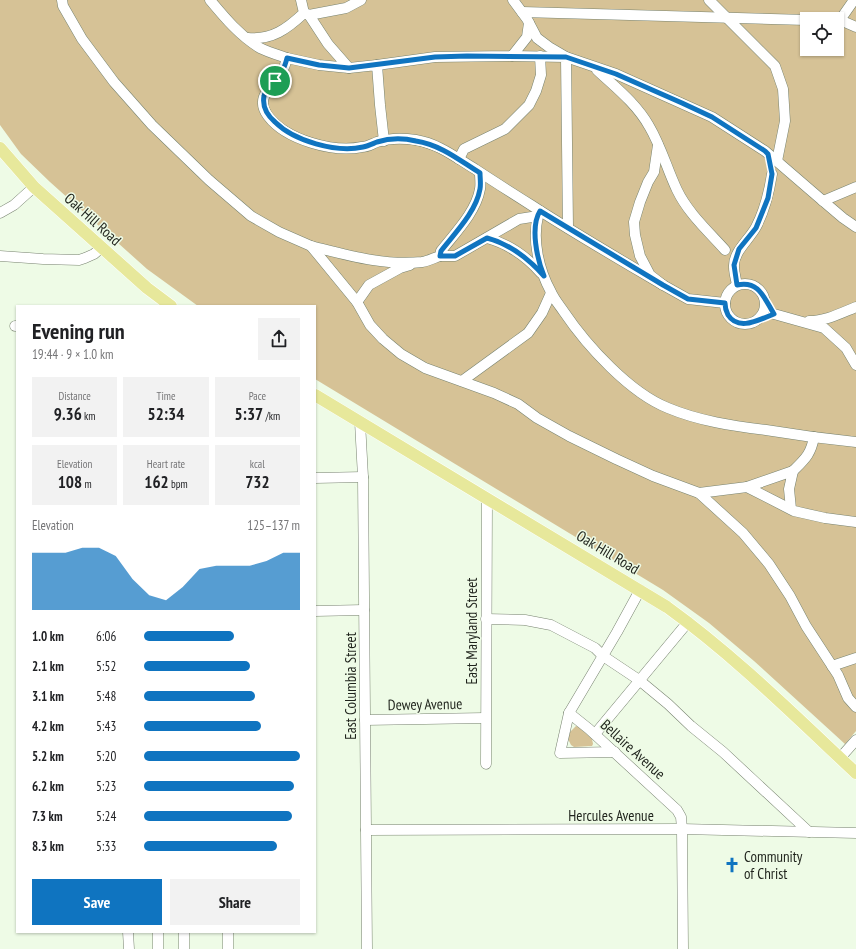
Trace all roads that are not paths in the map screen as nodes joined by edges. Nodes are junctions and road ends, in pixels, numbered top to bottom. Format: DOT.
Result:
graph roads {
  1 [pos="62,0"];
  2 [pos="210,0"];
  3 [pos="301,0"];
  4 [pos="361,0"];
  5 [pos="512,0"];
  6 [pos="709,0"];
  7 [pos="854,0"];
  8 [pos="522,12"];
  9 [pos="844,12"];
  10 [pos="306,14"];
  11 [pos="727,17"];
  12 [pos="800,20"];
  13 [pos="844,22"];
  14 [pos="529,24"];
  15 [pos="856,27"];
  16 [pos="248,38"];
  17 [pos="512,56"];
  18 [pos="540,56"];
  19 [pos="566,57"];
  20 [pos="287,58"];
  21 [pos="377,65"];
  22 [pos="594,67"];
  23 [pos="349,68"];
  24 [pos="384,141"];
  25 [pos="658,145"];
  26 [pos="0,148"];
  27 [pos="768,154"];
  28 [pos="459,159"];
  29 [pos="781,164"];
  30 [pos="480,173"];
  31 [pos="772,174"];
  32 [pos="34,187"];
  33 [pos="856,187"];
  34 [pos="823,201"];
  35 [pos="0,213"];
  36 [pos="539,214"];
  37 [pos="856,227"];
  38 [pos="568,228"];
  39 [pos="487,238"];
  40 [pos="311,246"];
  41 [pos="101,248"];
  42 [pos="739,249"];
  43 [pos="725,250"];
  44 [pos="0,256"];
  45 [pos="440,256"];
  46 [pos="423,262"];
  47 [pos="734,265"];
  48 [pos="544,276"];
  49 [pos="663,285"];
  50 [pos="737,285"];
  51 [pos="551,293"];
  52 [pos="763,297"];
  53 [pos="358,302"];
  54 [pos="725,303"];
  55 [pos="168,305"];
  56 [pos="856,307"];
  57 [pos="774,314"];
  58 [pos="755,321"];
  59 [pos="803,321"];
  60 [pos="856,365"];
  61 [pos="462,381"];
  62 [pos="316,396"];
  63 [pos="360,422"];
  64 [pos="814,437"];
  65 [pos="856,442"];
  66 [pos="793,470"];
  67 [pos="363,477"];
  68 [pos="316,478"];
  69 [pos="747,486"];
  70 [pos="699,493"];
  71 [pos="487,498"];
  72 [pos="791,509"];
  73 [pos="856,522"];
  74 [pos="640,590"];
  75 [pos="364,610"];
  76 [pos="316,611"];
  77 [pos="486,619"];
  78 [pos="688,622"];
  79 [pos="603,656"];
  80 [pos="856,658"];
  81 [pos="832,666"];
  82 [pos="639,680"];
  83 [pos="856,707"];
  84 [pos="569,713"];
  85 [pos="485,718"];
  86 [pos="365,720"];
  87 [pos="595,734"];
  88 [pos="856,740"];
  89 [pos="615,752"];
  90 [pos="840,758"];
  91 [pos="486,764"];
  92 [pos="856,773"];
  93 [pos="682,829"];
  94 [pos="366,830"];
  95 [pos="809,832"];
  96 [pos="856,833"];
  97 [pos="128,933"];
  98 [pos="158,933"];
  99 [pos="184,933"];
  100 [pos="228,933"];
  101 [pos="128,949"];
  102 [pos="158,949"];
  103 [pos="184,949"];
  104 [pos="228,949"];
  105 [pos="367,949"];
  106 [pos="683,949"];
  1 -- 40 [label="street"];
  2 -- 16 [label="street"];
  3 -- 10 [label="street"];
  4 -- 10 [label="street"];
  5 -- 8 [label="street"];
  6 -- 11 [label="street"];
  7 -- 9 [label="street"];
  8 -- 11 [label="street"];
  8 -- 14 [label="street"];
  10 -- 16 [label="street"];
  10 -- 23 [label="street"];
  11 -- 12 [label="street"];
  11 -- 29 [label="street"];
  13 -- 15 [label="street"];
  14 -- 17 [label="street"];
  14 -- 19 [label="street"];
  16 -- 20 [label="street"];
  17 -- 18 [label="street"];
  17 -- 21 [label="street"];
  18 -- 19 [label="street"];
  18 -- 28 [label="street"];
  19 -- 22 [label="street"];
  19 -- 38 [label="street"];
  20 -- 23 [label="street"];
  20 -- 24 [label="street"];
  21 -- 23 [label="street"];
  21 -- 24 [label="street"];
  22 -- 25 [label="street"];
  22 -- 27 [label="street"];
  24 -- 28 [label="street"];
  25 -- 43 [label="street"];
  25 -- 49 [label="street"];
  26 -- 32 [label="main road, Oak Hill Road"];
  27 -- 29 [label="street"];
  27 -- 31 [label="street"];
  28 -- 30 [label="street"];
  29 -- 31 [label="street"];
  29 -- 34 [label="street"];
  30 -- 36 [label="street"];
  30 -- 45 [label="street"];
  31 -- 42 [label="street"];
  32 -- 35 [label="street"];
  32 -- 41 [label="main road, Oak Hill Road"];
  33 -- 34 [label="street"];
  34 -- 37 [label="street"];
  36 -- 38 [label="street"];
  36 -- 39 [label="street"];
  36 -- 48 [label="street"];
  38 -- 49 [label="street"];
  39 -- 45 [label="street"];
  39 -- 48 [label="street"];
  40 -- 46 [label="street"];
  40 -- 53 [label="street"];
  41 -- 44 [label="street"];
  41 -- 55 [label="main road, Oak Hill Road"];
  42 -- 43 [label="street"];
  42 -- 47 [label="street"];
  43 -- 47 [label="street"];
  45 -- 46 [label="street"];
  46 -- 53 [label="street"];
  47 -- 50 [label="street"];
  48 -- 51 [label="street"];
  49 -- 54 [label="street"];
  50 -- 52 [label="street"];
  50 -- 54 [label="street"];
  51 -- 61 [label="street"];
  51 -- 64 [label="street"];
  52 -- 57 [label="street"];
  52 -- 58 [label="street"];
  53 -- 61 [label="street"];
  54 -- 58 [label="street"];
  56 -- 59 [label="street"];
  57 -- 58 [label="street"];
  57 -- 59 [label="street"];
  59 -- 60 [label="street"];
  61 -- 70 [label="street"];
  62 -- 63 [label="main road, Oak Hill Road"];
  63 -- 67 [label="street, East Columbia Street"];
  63 -- 71 [label="main road, Oak Hill Road"];
  64 -- 65 [label="street"];
  64 -- 66 [label="street"];
  66 -- 69 [label="street"];
  66 -- 72 [label="street"];
  67 -- 68 [label="street"];
  67 -- 75 [label="street, East Columbia Street"];
  69 -- 70 [label="street"];
  69 -- 72 [label="street"];
  70 -- 81 [label="street"];
  71 -- 74 [label="main road, Oak Hill Road"];
  71 -- 77 [label="street, East Maryland Street"];
  72 -- 73 [label="street"];
  74 -- 78 [label="main road, Oak Hill Road"];
  74 -- 79 [label="street"];
  75 -- 76 [label="street"];
  75 -- 86 [label="street, East Columbia Street"];
  77 -- 79 [label="street"];
  77 -- 85 [label="street, East Maryland Street"];
  78 -- 82 [label="street"];
  78 -- 90 [label="main road, Oak Hill Road"];
  79 -- 82 [label="street"];
  79 -- 84 [label="street"];
  80 -- 81 [label="street"];
  81 -- 83 [label="street"];
  82 -- 87 [label="street"];
  82 -- 95 [label="street"];
  84 -- 87 [label="street, Bellaire Avenue"];
  84 -- 89 [label="street"];
  85 -- 86 [label="street, Dewey Avenue"];
  85 -- 91 [label="street, East Maryland Street"];
  86 -- 94 [label="street, East Columbia Street"];
  87 -- 89 [label="street, Bellaire Avenue"];
  88 -- 90 [label="street"];
  89 -- 93 [label="street, Bellaire Avenue"];
  90 -- 92 [label="main road, Oak Hill Road"];
  93 -- 94 [label="street, Hercules Avenue"];
  93 -- 95 [label="street, Hercules Avenue"];
  93 -- 106 [label="street, Bellaire Avenue"];
  94 -- 105 [label="street, East Columbia Street"];
  95 -- 96 [label="street, Hercules Avenue"];
  97 -- 101 [label="street"];
  98 -- 102 [label="street"];
  99 -- 103 [label="street"];
  100 -- 104 [label="street"];
}
